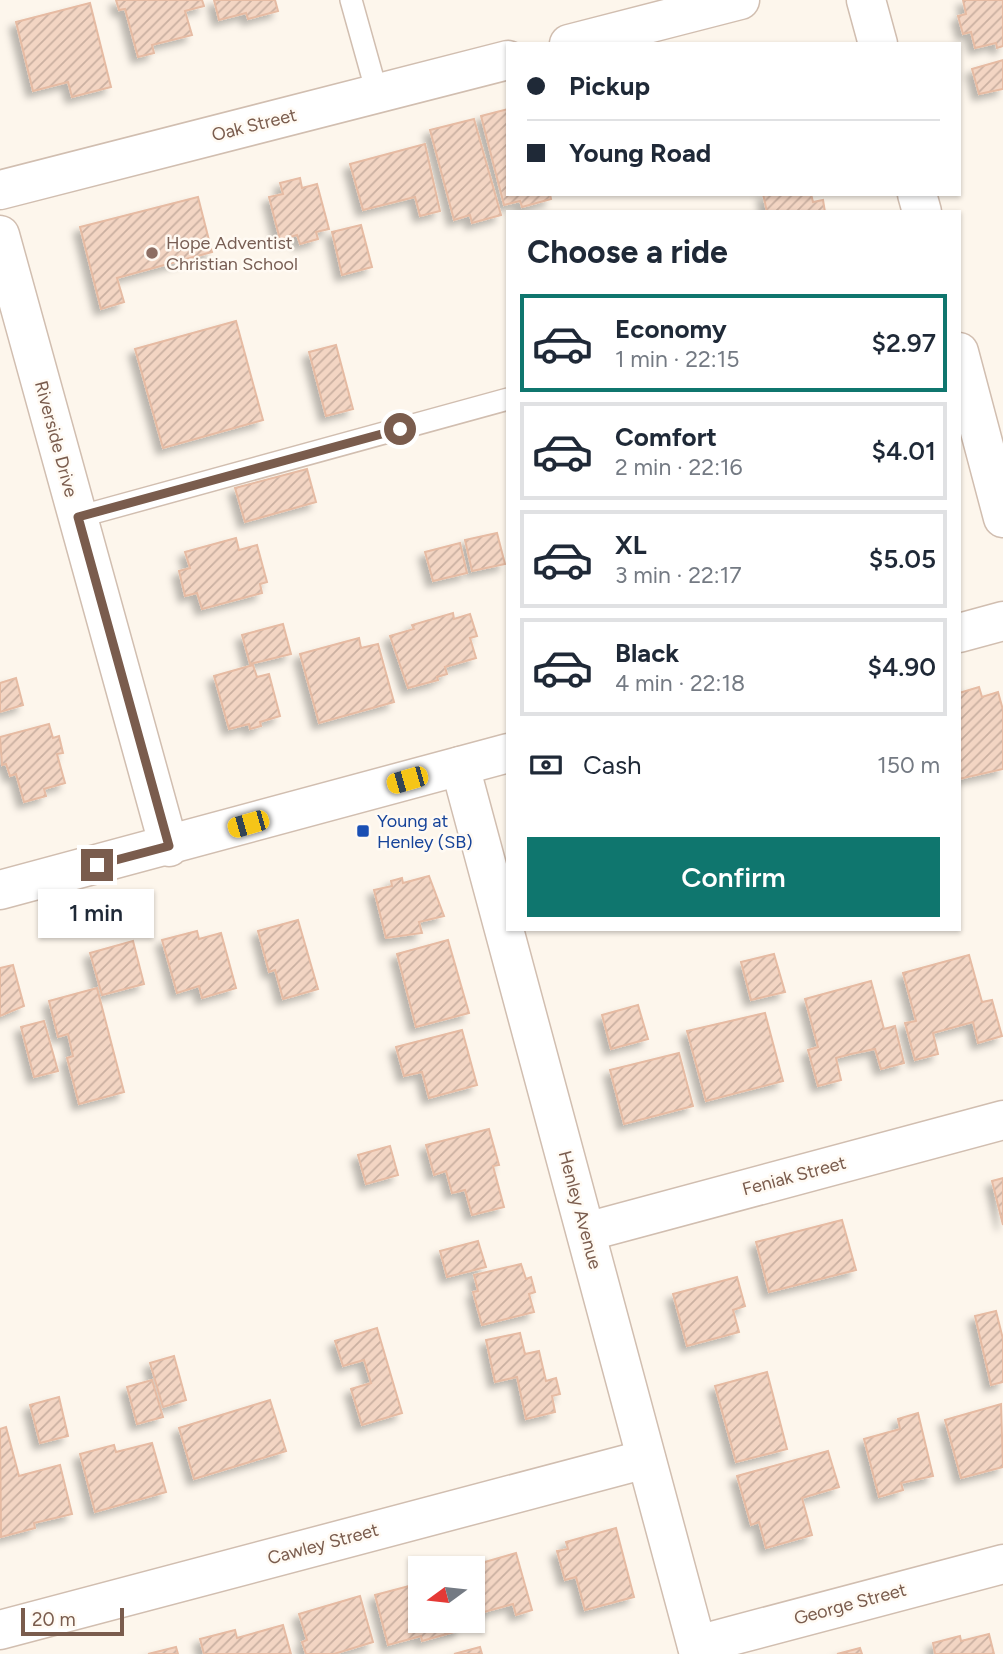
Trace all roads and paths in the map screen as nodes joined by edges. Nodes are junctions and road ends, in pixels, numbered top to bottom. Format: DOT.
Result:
graph roads {
  1 [pos="351,0"];
  2 [pos="740,0"];
  3 [pos="866,0"];
  4 [pos="577,42"];
  5 [pos="877,42"];
  6 [pos="506,61"];
  7 [pos="377,93"];
  8 [pos="0,190"];
  9 [pos="0,235"];
  10 [pos="961,360"];
  11 [pos="506,400"];
  12 [pos="78,517"];
  13 [pos="1003,518"];
  14 [pos="1003,621"];
  15 [pos="961,632"];
  16 [pos="506,754"];
  17 [pos="460,766"];
  18 [pos="169,846"];
  19 [pos="0,890"];
  20 [pos="1003,1120"];
  21 [pos="586,1232"];
  22 [pos="646,1458"];
  23 [pos="1003,1564"];
  24 [pos="0,1630"];
  25 [pos="698,1649"];
  1 -- 7 [label="lane"];
  2 -- 4 [label="street"];
  3 -- 5 [label="street"];
  6 -- 7 [label="street, Oak Street"];
  7 -- 8 [label="street, Oak Street"];
  9 -- 12 [label="street, Riverside Drive"];
  10 -- 13 [label="street"];
  11 -- 12 [label="lane"];
  12 -- 18 [label="street, Riverside Drive"];
  14 -- 15 [label="street"];
  16 -- 17 [label="street"];
  17 -- 18 [label="street"];
  17 -- 21 [label="street, Henley Avenue"];
  18 -- 19 [label="street"];
  20 -- 21 [label="street, Feniak Street"];
  21 -- 22 [label="street, Henley Avenue"];
  22 -- 24 [label="street, Cawley Street"];
  22 -- 25 [label="street, Henley Avenue"];
  23 -- 25 [label="street, George Street"];
}
